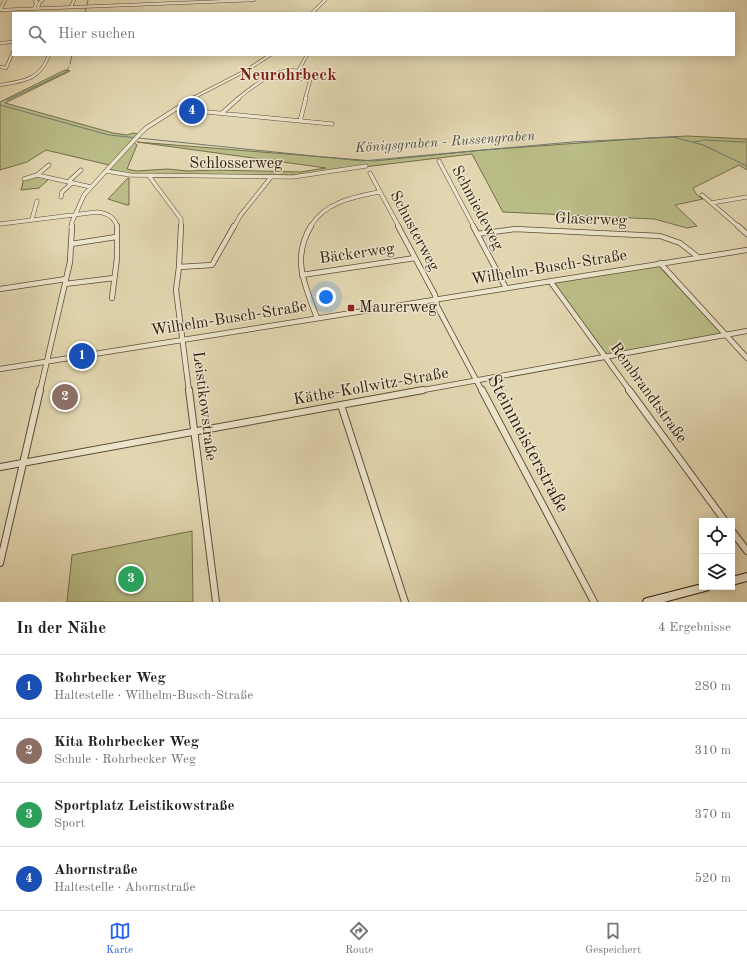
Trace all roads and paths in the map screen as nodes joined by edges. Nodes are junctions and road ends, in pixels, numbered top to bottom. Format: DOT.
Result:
graph roads {
  1 [pos="5,0"];
  2 [pos="43,0"];
  3 [pos="74,0"];
  4 [pos="254,0"];
  5 [pos="325,0"];
  6 [pos="38,2"];
  7 [pos="71,8"];
  8 [pos="35,9"];
  9 [pos="0,10"];
  10 [pos="32,12"];
  11 [pos="313,12"];
  12 [pos="12,42"];
  13 [pos="0,43"];
  14 [pos="12,54"];
  15 [pos="49,56"];
  16 [pos="269,56"];
  17 [pos="306,56"];
  18 [pos="0,68"];
  19 [pos="298,71"];
  20 [pos="268,78"];
  21 [pos="309,79"];
  22 [pos="0,85"];
  23 [pos="177,109"];
  24 [pos="222,113"];
  25 [pos="300,121"];
  26 [pos="332,124"];
  27 [pos="439,161"];
  28 [pos="49,165"];
  29 [pos="366,166"];
  30 [pos="81,170"];
  31 [pos="107,170"];
  32 [pos="370,173"];
  33 [pos="37,175"];
  34 [pos="149,176"];
  35 [pos="272,176"];
  36 [pos="24,177"];
  37 [pos="70,182"];
  38 [pos="91,186"];
  39 [pos="380,192"];
  40 [pos="702,195"];
  41 [pos="61,197"];
  42 [pos="747,197"];
  43 [pos="37,202"];
  44 [pos="711,203"];
  45 [pos="75,214"];
  46 [pos="32,219"];
  47 [pos="0,224"];
  48 [pos="477,234"];
  49 [pos="747,234"];
  50 [pos="116,237"];
  51 [pos="72,244"];
  52 [pos="747,250"];
  53 [pos="698,257"];
  54 [pos="415,258"];
  55 [pos="660,263"];
  56 [pos="179,267"];
  57 [pos="302,275"];
  58 [pos="114,278"];
  59 [pos="550,280"];
  60 [pos="65,282"];
  61 [pos="506,288"];
  62 [pos="0,289"];
  63 [pos="112,298"];
  64 [pos="436,300"];
  65 [pos="317,318"];
  66 [pos="747,331"];
  67 [pos="726,335"];
  68 [pos="182,340"];
  69 [pos="605,357"];
  70 [pos="747,358"];
  71 [pos="48,362"];
  72 [pos="0,369"];
  73 [pos="477,381"];
  74 [pos="341,405"];
  75 [pos="194,432"];
  76 [pos="24,463"];
  77 [pos="0,467"];
  78 [pos="723,518"];
  79 [pos="735,535"];
  80 [pos="747,551"];
  81 [pos="0,563"];
  82 [pos="747,577"];
  83 [pos="735,579"];
  84 [pos="699,589"];
  85 [pos="216,602"];
  86 [pos="405,602"];
  87 [pos="594,602"];
  88 [pos="647,602"];
  1 -- 9 [label="street"];
  2 -- 6 [label="street"];
  3 -- 7 [label="street"];
  4 -- 7 [label="street"];
  5 -- 11 [label="street"];
  6 -- 8 [label="street"];
  7 -- 8 [label="street"];
  8 -- 9 [label="street"];
  8 -- 10 [label="street"];
  12 -- 13 [label="street"];
  14 -- 18 [label="street"];
  15 -- 22 [label="street"];
  16 -- 23 [label="street"];
  17 -- 19 [label="street"];
  19 -- 20 [label="street"];
  19 -- 21 [label="street"];
  20 -- 21 [label="street"];
  20 -- 24 [label="street"];
  21 -- 25 [label="street"];
  23 -- 24 [label="street"];
  23 -- 31 [label="street"];
  24 -- 25 [label="street"];
  25 -- 26 [label="street"];
  27 -- 48 [label="street, Schmiedeweg"];
  28 -- 33 [label="street"];
  29 -- 35 [label="street, Schlosserweg"];
  30 -- 37 [label="street"];
  31 -- 34 [label="street, Schlosserweg"];
  31 -- 38 [label="street"];
  32 -- 39 [label="street, Schusterweg"];
  33 -- 36 [label="street"];
  33 -- 37 [label="street"];
  34 -- 35 [label="street, Schlosserweg"];
  34 -- 56 [label="street, Leistikowstraße"];
  35 -- 56 [label="street"];
  37 -- 38 [label="street"];
  37 -- 41 [label="street"];
  38 -- 45 [label="street"];
  39 -- 54 [label="street, Schusterweg"];
  39 -- 57 [label="street"];
  40 -- 44 [label="street"];
  42 -- 44 [label="street"];
  43 -- 46 [label="street"];
  44 -- 49 [label="street"];
  45 -- 46 [label="street"];
  45 -- 50 [label="street"];
  45 -- 51 [label="street"];
  46 -- 47 [label="street"];
  48 -- 53 [label="street, Glaserweg"];
  48 -- 61 [label="street, Schmiedeweg"];
  50 -- 51 [label="street"];
  50 -- 58 [label="street"];
  51 -- 60 [label="street"];
  52 -- 53 [label="street, Wilhelm-Busch-Straße"];
  53 -- 55 [label="street, Wilhelm-Busch-Straße"];
  54 -- 57 [label="street, Bäckerweg"];
  54 -- 64 [label="street, Schusterweg"];
  55 -- 59 [label="street, Wilhelm-Busch-Straße"];
  55 -- 67 [label="street"];
  56 -- 68 [label="street, Leistikowstraße"];
  57 -- 65 [label="street"];
  58 -- 60 [label="street"];
  58 -- 63 [label="street"];
  59 -- 61 [label="street, Wilhelm-Busch-Straße"];
  59 -- 69 [label="street, Rembrandtstraße"];
  60 -- 62 [label="street"];
  60 -- 71 [label="street"];
  61 -- 64 [label="street, Wilhelm-Busch-Straße"];
  64 -- 65 [label="street, Wilhelm-Busch-Straße"];
  64 -- 73 [label="street, Steinmeisterstraße"];
  65 -- 68 [label="street, Wilhelm-Busch-Straße"];
  66 -- 67 [label="street, Käthe-Kollwitz-Straße"];
  67 -- 69 [label="street, Käthe-Kollwitz-Straße"];
  67 -- 70 [label="street"];
  68 -- 71 [label="street, Wilhelm-Busch-Straße"];
  68 -- 75 [label="street, Leistikowstraße"];
  69 -- 73 [label="street, Käthe-Kollwitz-Straße"];
  69 -- 78 [label="street, Rembrandtstraße"];
  71 -- 72 [label="street, Wilhelm-Busch-Straße"];
  71 -- 76 [label="street"];
  73 -- 74 [label="street, Käthe-Kollwitz-Straße"];
  73 -- 87 [label="street, Steinmeisterstraße"];
  74 -- 75 [label="street, Käthe-Kollwitz-Straße"];
  74 -- 86 [label="street"];
  75 -- 76 [label="street, Käthe-Kollwitz-Straße"];
  75 -- 85 [label="street, Leistikowstraße"];
  76 -- 77 [label="street, Käthe-Kollwitz-Straße"];
  76 -- 81 [label="street"];
  79 -- 80 [label="street"];
  82 -- 83 [label="street"];
  84 -- 88 [label="street"];
}
